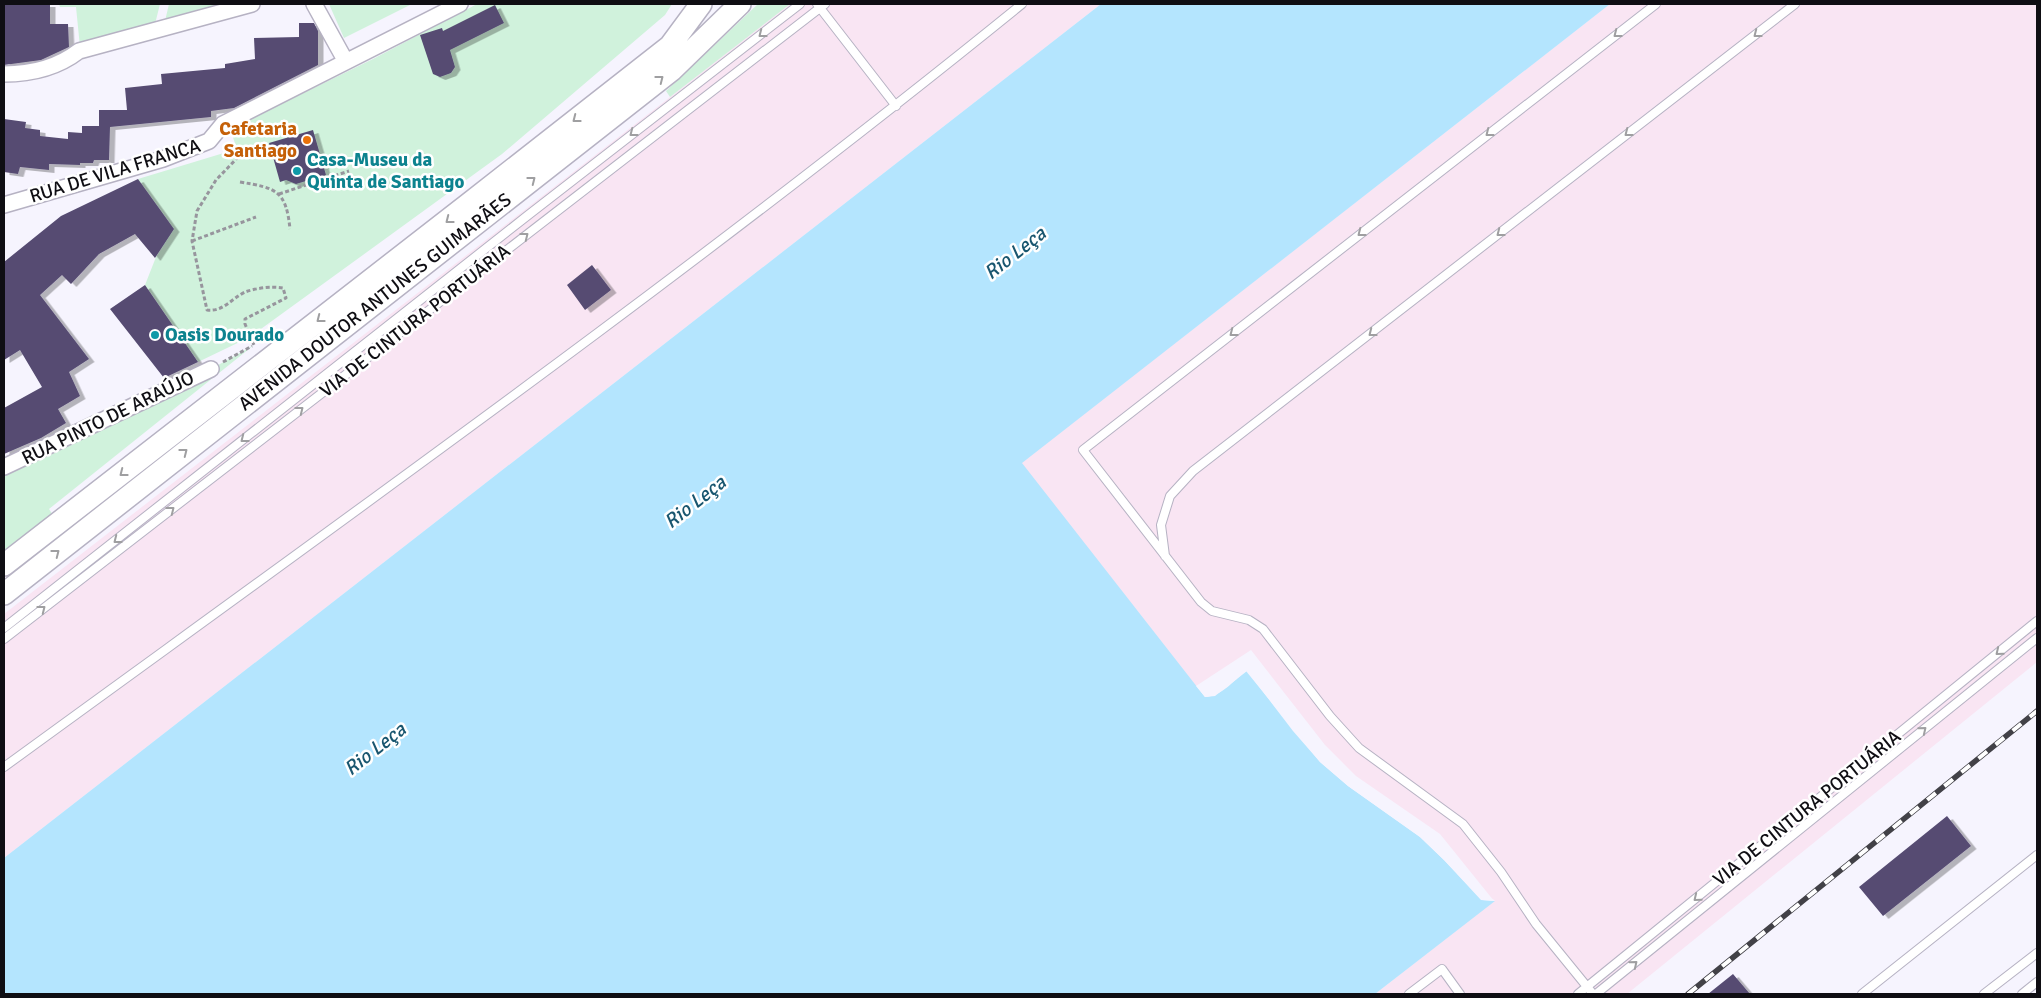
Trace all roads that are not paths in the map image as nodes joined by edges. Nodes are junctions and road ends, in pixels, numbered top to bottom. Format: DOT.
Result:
graph roads {
  1 [pos="252,4"];
  2 [pos="314,4"];
  3 [pos="460,4"];
  4 [pos="701,4"];
  5 [pos="740,4"];
  6 [pos="800,4"];
  7 [pos="1022,4"];
  8 [pos="1656,4"];
  9 [pos="1795,4"];
  10 [pos="821,5"];
  11 [pos="345,60"];
  12 [pos="4,74"];
  13 [pos="896,106"];
  14 [pos="4,205"];
  15 [pos="211,368"];
  16 [pos="4,468"];
  17 [pos="1166,556"];
  18 [pos="4,565"];
  19 [pos="4,594"];
  20 [pos="2037,621"];
  21 [pos="4,628"];
  22 [pos="2037,638"];
  23 [pos="4,639"];
  24 [pos="4,767"];
  25 [pos="2037,854"];
  26 [pos="2037,953"];
  27 [pos="2037,982"];
  28 [pos="1587,986"];
  29 [pos="1410,994"];
  30 [pos="1460,994"];
  31 [pos="1578,994"];
  32 [pos="1595,994"];
  33 [pos="1862,994"];
  34 [pos="1984,994"];
  35 [pos="2022,994"];
  1 -- 12 [label="street"];
  2 -- 11 [label="street"];
  3 -- 11 [label="street, RUA DE VILA FRANCA"];
  4 -- 18 [label="main road, AVENIDA DOUTOR ANTUNES GUIMARÃES, one-way"];
  19 -- 5 [label="main road, AVENIDA DOUTOR ANTUNES GUIMARÃES, one-way"];
  6 -- 21 [label="lane, VIA DE CINTURA PORTUÁRIA, one-way"];
  7 -- 13 [label="lane"];
  8 -- 17 [label="lane, one-way"];
  9 -- 17 [label="lane, one-way"];
  10 -- 13 [label="lane"];
  23 -- 10 [label="lane, VIA DE CINTURA PORTUÁRIA, one-way"];
  11 -- 14 [label="street, RUA DE VILA FRANCA"];
  13 -- 24 [label="lane"];
  15 -- 16 [label="street, RUA PINTO DE ARAÚJO"];
  17 -- 28 [label="lane"];
  20 -- 28 [label="lane, VIA DE CINTURA PORTUÁRIA, one-way"];
  32 -- 22 [label="lane, VIA DE CINTURA PORTUÁRIA, one-way"];
  25 -- 33 [label="lane"];
  26 -- 34 [label="lane"];
  27 -- 35 [label="lane"];
  28 -- 31 [label="lane, VIA DE CINTURA PORTUÁRIA"];
  28 -- 32 [label="lane"];
  29 -- 30 [label="lane"];
}
